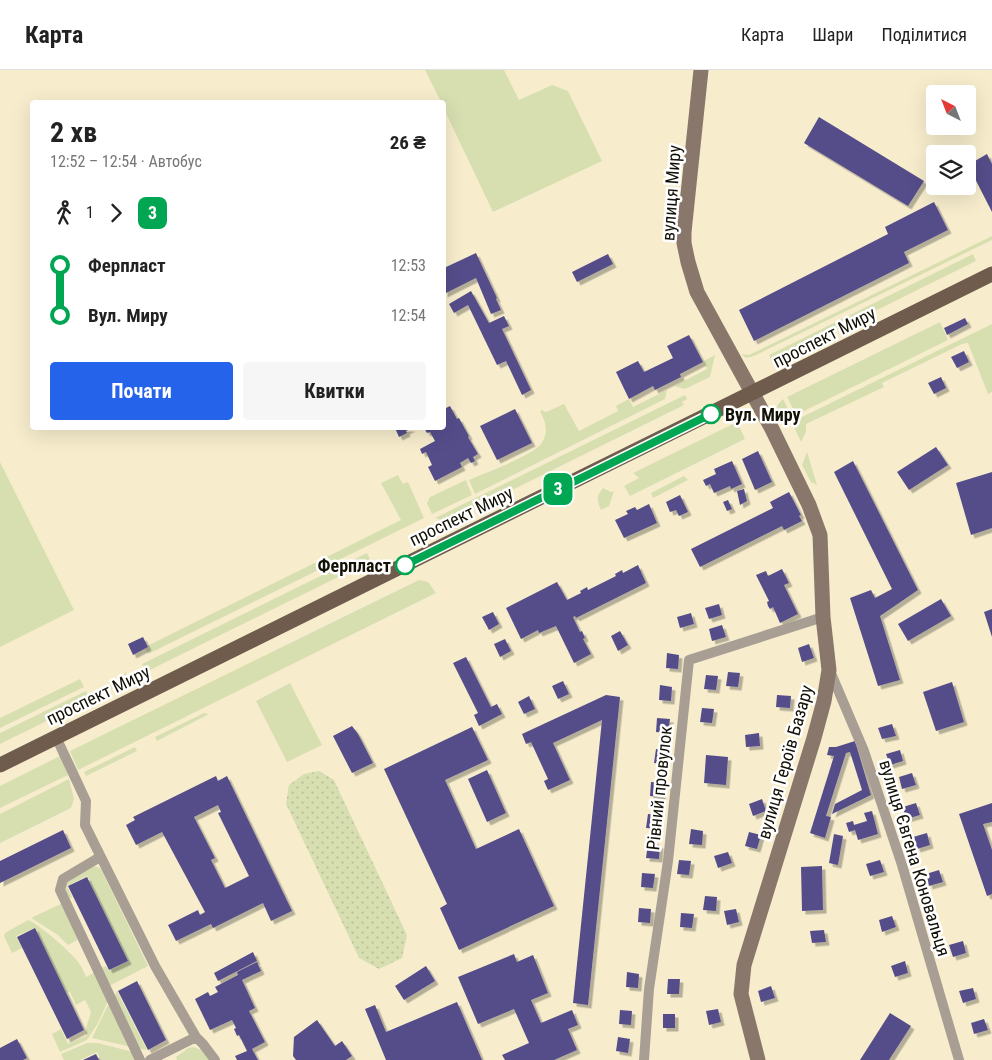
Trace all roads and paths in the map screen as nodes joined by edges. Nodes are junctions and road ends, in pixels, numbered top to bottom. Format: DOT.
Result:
graph roads {
  1 [pos="701,70"];
  2 [pos="992,274"];
  3 [pos="752,394"];
  4 [pos="823,617"];
  5 [pos="829,670"];
  6 [pos="56,737"];
  7 [pos="0,765"];
  8 [pos="100,857"];
  9 [pos="196,1037"];
  10 [pos="140,1060"];
  11 [pos="150,1060"];
  12 [pos="215,1060"];
  13 [pos="644,1060"];
  14 [pos="758,1060"];
  15 [pos="960,1060"];
  1 -- 3 [label="main road, вулиця Миру"];
  2 -- 3 [label="main road, проспект Миру"];
  3 -- 4 [label="main road, вулиця Героїв Базару"];
  3 -- 6 [label="main road, проспект Миру"];
  4 -- 5 [label="main road, вулиця Героїв Базару"];
  4 -- 13 [label="street, Рівний провулок"];
  5 -- 14 [label="main road, вулиця Героїв Базару"];
  5 -- 15 [label="street, вулиця Євгена Коновальця"];
  6 -- 7 [label="main road, проспект Миру"];
  6 -- 8 [label="street"];
  8 -- 9 [label="street"];
  8 -- 10 [label="street"];
  9 -- 11 [label="street"];
  9 -- 12 [label="street"];
}
